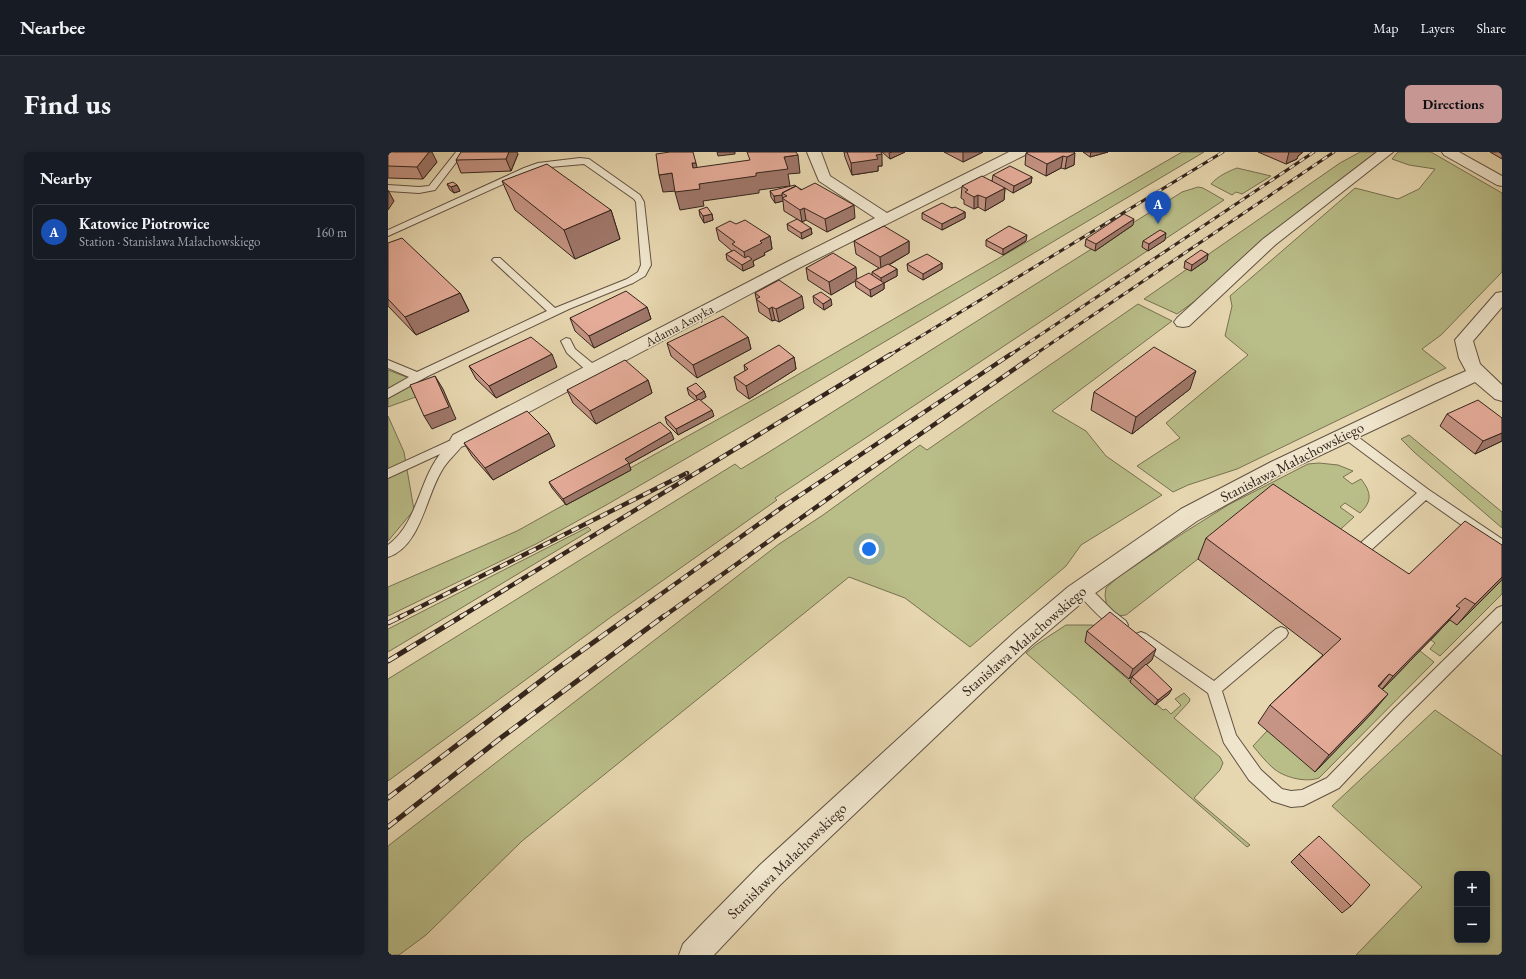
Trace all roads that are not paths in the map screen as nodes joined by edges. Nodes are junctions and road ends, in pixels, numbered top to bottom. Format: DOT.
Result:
graph roads {
  1 [pos="460,152"];
  2 [pos="814,152"];
  3 [pos="1020,152"];
  4 [pos="1386,152"];
  5 [pos="1449,152"];
  6 [pos="1502,182"];
  7 [pos="388,188"];
  8 [pos="886,220"];
  9 [pos="388,233"];
  10 [pos="497,260"];
  11 [pos="1502,297"];
  12 [pos="554,312"];
  13 [pos="1183,322"];
  14 [pos="566,341"];
  15 [pos="388,364"];
  16 [pos="593,370"];
  17 [pos="1476,374"];
  18 [pos="418,377"];
  19 [pos="388,394"];
  20 [pos="1502,395"];
  21 [pos="1346,434"];
  22 [pos="460,440"];
  23 [pos="389,472"];
  24 [pos="1425,493"];
  25 [pos="1502,546"];
  26 [pos="388,552"];
  27 [pos="1350,562"];
  28 [pos="1083,590"];
  29 [pos="1502,612"];
  30 [pos="1281,633"];
  31 [pos="1214,689"];
  32 [pos="694,955"];
  1 -- 7 [label="lane"];
  2 -- 8 [label="street"];
  3 -- 8 [label="street, Adama Asnyka"];
  4 -- 13 [label="street"];
  5 -- 6 [label="street"];
  8 -- 16 [label="street, Adama Asnyka"];
  9 -- 12 [label="lane"];
  10 -- 12 [label="lane"];
  11 -- 17 [label="street"];
  12 -- 18 [label="lane"];
  14 -- 16 [label="lane"];
  15 -- 18 [label="lane"];
  16 -- 22 [label="street, Adama Asnyka"];
  17 -- 20 [label="street"];
  17 -- 21 [label="street, Stanisława Małachowskiego"];
  18 -- 19 [label="lane"];
  21 -- 24 [label="lane"];
  21 -- 28 [label="street, Stanisława Małachowskiego"];
  22 -- 23 [label="lane"];
  22 -- 26 [label="lane, Adama Asnyka"];
  24 -- 25 [label="lane"];
  24 -- 27 [label="lane"];
  28 -- 31 [label="lane"];
  28 -- 32 [label="street, Stanisława Małachowskiego"];
  29 -- 31 [label="lane"];
  30 -- 31 [label="lane"];
}
